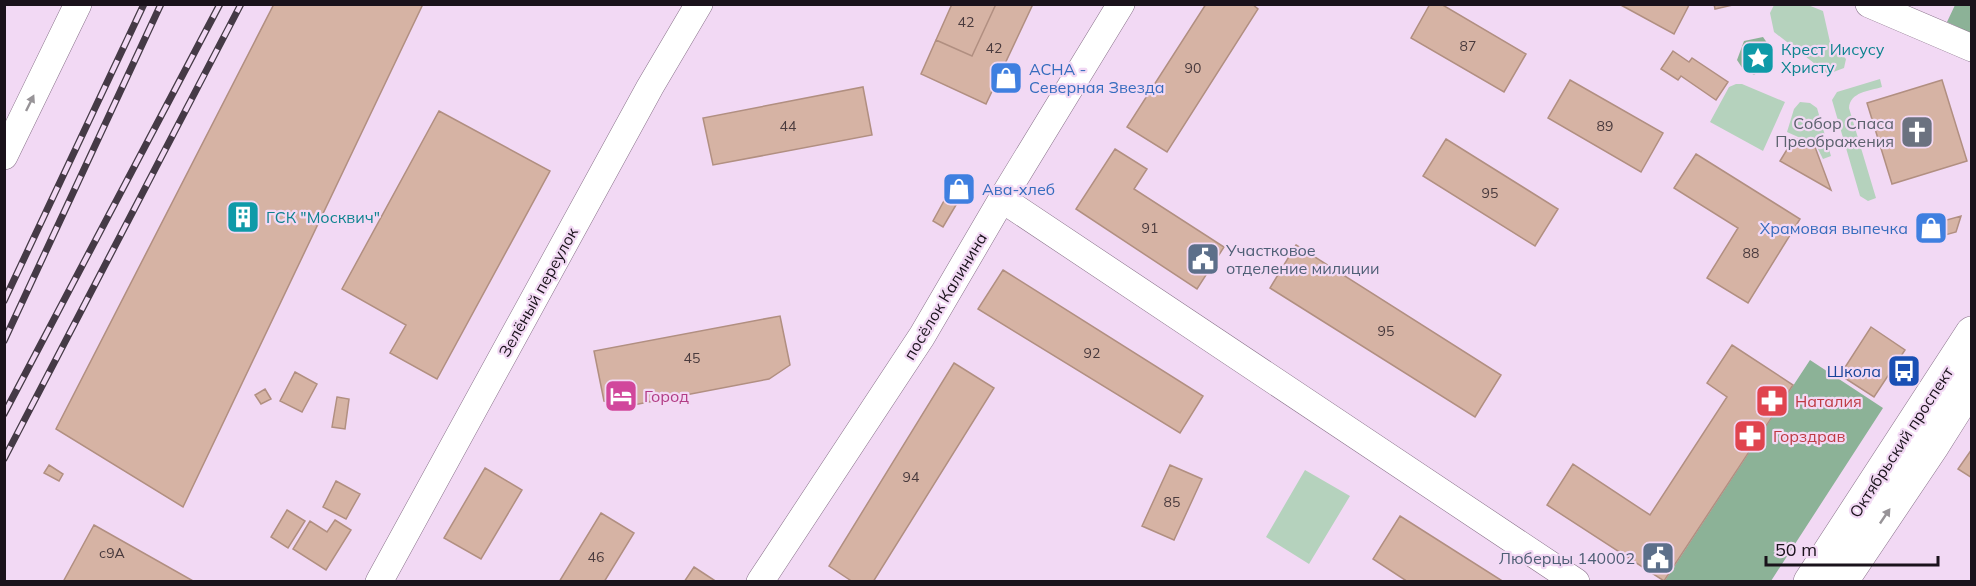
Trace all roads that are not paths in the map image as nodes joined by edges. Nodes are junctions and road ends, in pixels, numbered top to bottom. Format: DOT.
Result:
graph roads {
  1 [pos="78,4"];
  2 [pos="699,4"];
  3 [pos="1121,4"];
  4 [pos="1869,4"];
  5 [pos="1971,48"];
  6 [pos="4,156"];
  7 [pos="1002,199"];
  8 [pos="1971,333"];
  9 [pos="1971,383"];
  10 [pos="379,582"];
  11 [pos="759,582"];
  12 [pos="1576,582"];
  13 [pos="1810,582"];
  14 [pos="1841,582"];
  6 -- 1 [label="street, one-way"];
  2 -- 10 [label="street, Зелёный переулок"];
  3 -- 7 [label="street, посёлок Калинина"];
  4 -- 5 [label="street"];
  7 -- 11 [label="street, посёлок Калинина"];
  7 -- 12 [label="street"];
  8 -- 13 [label="main road, Октябрьский проспект"];
  14 -- 9 [label="main road, Октябрьский проспект, one-way"];
}
